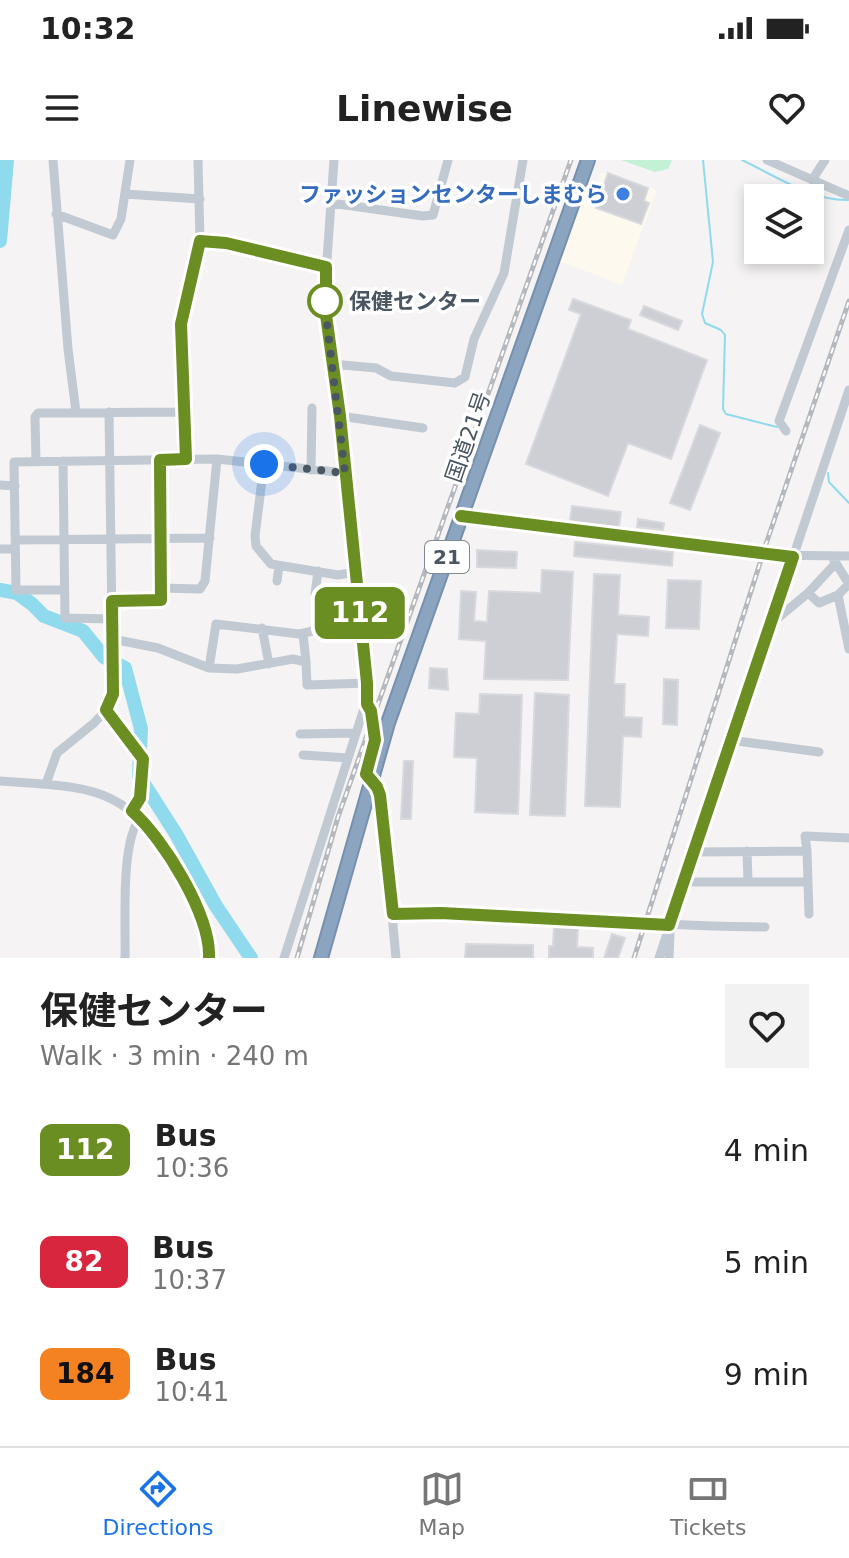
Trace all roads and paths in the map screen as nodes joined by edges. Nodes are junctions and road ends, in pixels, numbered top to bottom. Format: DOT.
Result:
graph roads {
  1 [pos="53,160"];
  2 [pos="130,160"];
  3 [pos="198,160"];
  4 [pos="334,160"];
  5 [pos="448,160"];
  6 [pos="523,160"];
  7 [pos="588,160"];
  8 [pos="767,160"];
  9 [pos="825,160"];
  10 [pos="812,180"];
  11 [pos="125,194"];
  12 [pos="849,196"];
  13 [pos="200,199"];
  14 [pos="331,203"];
  15 [pos="56,214"];
  16 [pos="849,230"];
  17 [pos="200,241"];
  18 [pos="326,267"];
  19 [pos="332,364"];
  20 [pos="849,390"];
  21 [pos="312,408"];
  22 [pos="76,412"];
  23 [pos="109,412"];
  24 [pos="184,412"];
  25 [pos="340,416"];
  26 [pos="423,428"];
  27 [pos="786,431"];
  28 [pos="186,459"];
  29 [pos="217,459"];
  30 [pos="110,460"];
  31 [pos="160,460"];
  32 [pos="36,461"];
  33 [pos="63,461"];
  34 [pos="264,464"];
  35 [pos="311,470"];
  36 [pos="345,473"];
  37 [pos="0,485"];
  38 [pos="15,486"];
  39 [pos="461,516"];
  40 [pos="161,538"];
  41 [pos="210,538"];
  42 [pos="64,539"];
  43 [pos="111,539"];
  44 [pos="15,544"];
  45 [pos="0,549"];
  46 [pos="849,555"];
  47 [pos="793,557"];
  48 [pos="833,561"];
  49 [pos="279,566"];
  50 [pos="318,571"];
  51 [pos="355,572"];
  52 [pos="277,581"];
  53 [pos="161,588"];
  54 [pos="64,590"];
  55 [pos="808,593"];
  56 [pos="315,594"];
  57 [pos="838,595"];
  58 [pos="112,601"];
  59 [pos="112,619"];
  60 [pos="772,620"];
  61 [pos="360,621"];
  62 [pos="262,628"];
  63 [pos="303,634"];
  64 [pos="112,639"];
  65 [pos="849,649"];
  66 [pos="306,662"];
  67 [pos="269,664"];
  68 [pos="209,668"];
  69 [pos="367,683"];
  70 [pos="367,704"];
  71 [pos="106,710"];
  72 [pos="356,733"];
  73 [pos="300,734"];
  74 [pos="730,740"];
  75 [pos="819,752"];
  76 [pos="303,755"];
  77 [pos="348,758"];
  78 [pos="0,781"];
  79 [pos="371,781"];
  80 [pos="46,784"];
  81 [pos="136,814"];
  82 [pos="849,838"];
  83 [pos="747,851"];
  84 [pos="807,851"];
  85 [pos="693,852"];
  86 [pos="683,882"];
  87 [pos="748,882"];
  88 [pos="806,882"];
  89 [pos="393,914"];
  90 [pos="809,914"];
  91 [pos="669,925"];
  92 [pos="765,927"];
  93 [pos="125,958"];
  94 [pos="209,958"];
  95 [pos="284,958"];
  96 [pos="321,958"];
  97 [pos="396,958"];
  98 [pos="659,958"];
  99 [pos="669,958"];
  1 -- 15 [label="street"];
  2 -- 11 [label="street"];
  3 -- 13 [label="street"];
  4 -- 14 [label="street"];
  5 -- 14 [label="street"];
  6 -- 19 [label="street"];
  7 -- 39 [label="highway, 国道21号 / 21"];
  8 -- 10 [label="street"];
  9 -- 10 [label="street"];
  10 -- 12 [label="street"];
  11 -- 13 [label="street"];
  11 -- 15 [label="street"];
  13 -- 17 [label="street"];
  14 -- 18 [label="street"];
  15 -- 22 [label="street"];
  16 -- 27 [label="street"];
  17 -- 18 [label="street"];
  17 -- 24 [label="street"];
  18 -- 19 [label="street"];
  19 -- 25 [label="street"];
  20 -- 47 [label="street"];
  21 -- 35 [label="street"];
  22 -- 23 [label="street"];
  22 -- 32 [label="street"];
  23 -- 24 [label="street"];
  23 -- 30 [label="street"];
  24 -- 28 [label="street"];
  25 -- 26 [label="street"];
  25 -- 36 [label="street"];
  28 -- 29 [label="street"];
  28 -- 31 [label="street"];
  29 -- 34 [label="street"];
  29 -- 41 [label="street"];
  30 -- 31 [label="street"];
  30 -- 33 [label="street"];
  30 -- 43 [label="street"];
  31 -- 40 [label="street"];
  32 -- 33 [label="street"];
  32 -- 38 [label="street"];
  33 -- 42 [label="street"];
  34 -- 35 [label="street"];
  34 -- 49 [label="street"];
  35 -- 36 [label="street"];
  36 -- 51 [label="street"];
  37 -- 38 [label="street"];
  38 -- 44 [label="street"];
  39 -- 47 [label="street"];
  39 -- 79 [label="highway, 国道21号 / 21"];
  40 -- 41 [label="street"];
  40 -- 43 [label="street"];
  40 -- 53 [label="street"];
  41 -- 53 [label="street"];
  42 -- 43 [label="street"];
  42 -- 44 [label="street"];
  42 -- 54 [label="street"];
  43 -- 58 [label="street"];
  44 -- 45 [label="street"];
  44 -- 54 [label="street"];
  46 -- 48 [label="street"];
  47 -- 48 [label="street"];
  47 -- 60 [label="street"];
  48 -- 55 [label="street"];
  48 -- 57 [label="street"];
  49 -- 50 [label="street"];
  49 -- 52 [label="street"];
  50 -- 51 [label="street"];
  50 -- 56 [label="street"];
  51 -- 61 [label="street"];
  53 -- 58 [label="street"];
  54 -- 59 [label="street"];
  55 -- 57 [label="street"];
  55 -- 60 [label="street"];
  57 -- 65 [label="street"];
  58 -- 59 [label="street"];
  59 -- 64 [label="street"];
  60 -- 74 [label="street"];
  61 -- 63 [label="street"];
  61 -- 69 [label="street"];
  62 -- 63 [label="street"];
  62 -- 67 [label="street"];
  62 -- 68 [label="street"];
  63 -- 66 [label="street"];
  64 -- 68 [label="street"];
  64 -- 71 [label="street"];
  66 -- 67 [label="street"];
  66 -- 69 [label="street"];
  67 -- 68 [label="street"];
  69 -- 70 [label="street"];
  70 -- 72 [label="street"];
  70 -- 79 [label="street"];
  71 -- 80 [label="street"];
  71 -- 81 [label="street"];
  72 -- 73 [label="street"];
  72 -- 77 [label="street"];
  74 -- 75 [label="street"];
  74 -- 85 [label="street"];
  76 -- 77 [label="street"];
  77 -- 95 [label="street"];
  78 -- 80 [label="street"];
  79 -- 89 [label="street"];
  79 -- 96 [label="highway, 国道21号 / 21"];
  80 -- 81 [label="street"];
  81 -- 93 [label="street"];
  81 -- 94 [label="street"];
  82 -- 84 [label="street"];
  83 -- 84 [label="street"];
  83 -- 85 [label="street"];
  83 -- 87 [label="street"];
  84 -- 88 [label="street"];
  85 -- 86 [label="street"];
  86 -- 87 [label="street"];
  86 -- 91 [label="street"];
  87 -- 88 [label="street"];
  88 -- 90 [label="street"];
  89 -- 91 [label="street"];
  89 -- 97 [label="street"];
  91 -- 92 [label="street"];
  91 -- 98 [label="street"];
  91 -- 99 [label="street"];
}
